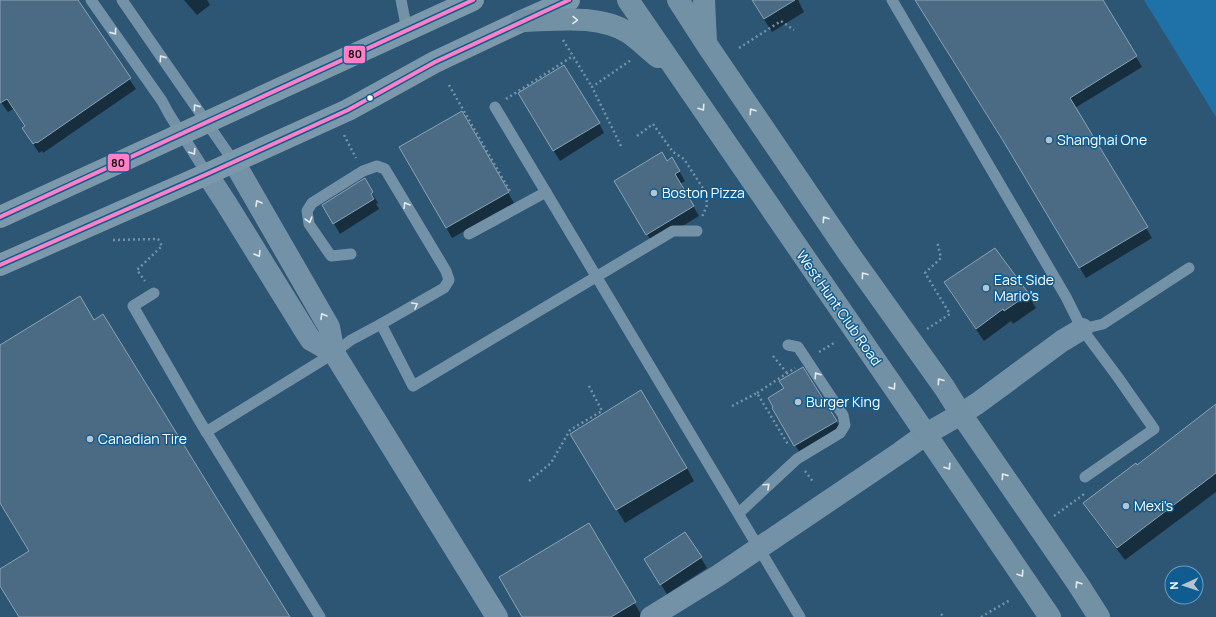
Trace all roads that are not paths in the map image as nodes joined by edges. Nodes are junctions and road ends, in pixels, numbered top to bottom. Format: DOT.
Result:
graph roads {
  1 [pos="91,0"];
  2 [pos="122,0"];
  3 [pos="401,0"];
  4 [pos="473,0"];
  5 [pos="569,0"];
  6 [pos="628,0"];
  7 [pos="678,0"];
  8 [pos="704,0"];
  9 [pos="892,0"];
  10 [pos="522,20"];
  11 [pos="407,30"];
  12 [pos="707,45"];
  13 [pos="680,76"];
  14 [pos="496,107"];
  15 [pos="207,122"];
  16 [pos="182,134"];
  17 [pos="234,162"];
  18 [pos="207,174"];
  19 [pos="546,192"];
  20 [pos="0,217"];
  21 [pos="697,231"];
  22 [pos="469,234"];
  23 [pos="350,254"];
  24 [pos="0,265"];
  25 [pos="1189,268"];
  26 [pos="597,277"];
  27 [pos="154,293"];
  28 [pos="381,324"];
  29 [pos="1082,329"];
  30 [pos="788,345"];
  31 [pos="334,353"];
  32 [pos="961,414"];
  33 [pos="206,432"];
  34 [pos="926,434"];
  35 [pos="1085,477"];
  36 [pos="739,513"];
  37 [pos="759,548"];
  38 [pos="320,617"];
  39 [pos="497,617"];
  40 [pos="651,617"];
  41 [pos="800,617"];
  42 [pos="1050,617"];
  43 [pos="1099,617"];
  1 -- 16 [label="lane, one-way"];
  15 -- 2 [label="lane, one-way"];
  3 -- 11 [label="lane"];
  4 -- 11 [label="main road"];
  5 -- 10 [label="main road"];
  6 -- 13 [label="main road, West Hunt Club Road"];
  7 -- 12 [label="main road"];
  8 -- 12 [label="main road"];
  9 -- 29 [label="lane"];
  10 -- 13 [label="main road, one-way"];
  10 -- 17 [label="main road"];
  11 -- 15 [label="main road"];
  32 -- 12 [label="main road, one-way"];
  13 -- 34 [label="main road, West Hunt Club Road, one-way"];
  14 -- 19 [label="lane"];
  15 -- 16 [label="main road"];
  15 -- 17 [label="lane"];
  16 -- 18 [label="lane, one-way"];
  16 -- 20 [label="main road"];
  17 -- 18 [label="main road"];
  31 -- 17 [label="street, one-way"];
  18 -- 24 [label="main road"];
  18 -- 31 [label="street, one-way"];
  19 -- 22 [label="lane"];
  19 -- 26 [label="lane"];
  21 -- 26 [label="lane"];
  28 -- 23 [label="lane, one-way"];
  25 -- 29 [label="lane"];
  26 -- 28 [label="lane"];
  26 -- 36 [label="lane"];
  27 -- 33 [label="lane"];
  28 -- 31 [label="lane"];
  29 -- 32 [label="street"];
  29 -- 35 [label="lane"];
  36 -- 30 [label="lane, one-way"];
  31 -- 33 [label="lane"];
  31 -- 39 [label="street"];
  32 -- 34 [label="main road"];
  43 -- 32 [label="main road, one-way"];
  33 -- 38 [label="lane"];
  34 -- 37 [label="street"];
  34 -- 42 [label="main road, West Hunt Club Road, one-way"];
  36 -- 37 [label="lane"];
  37 -- 40 [label="street"];
  37 -- 41 [label="lane"];
}
